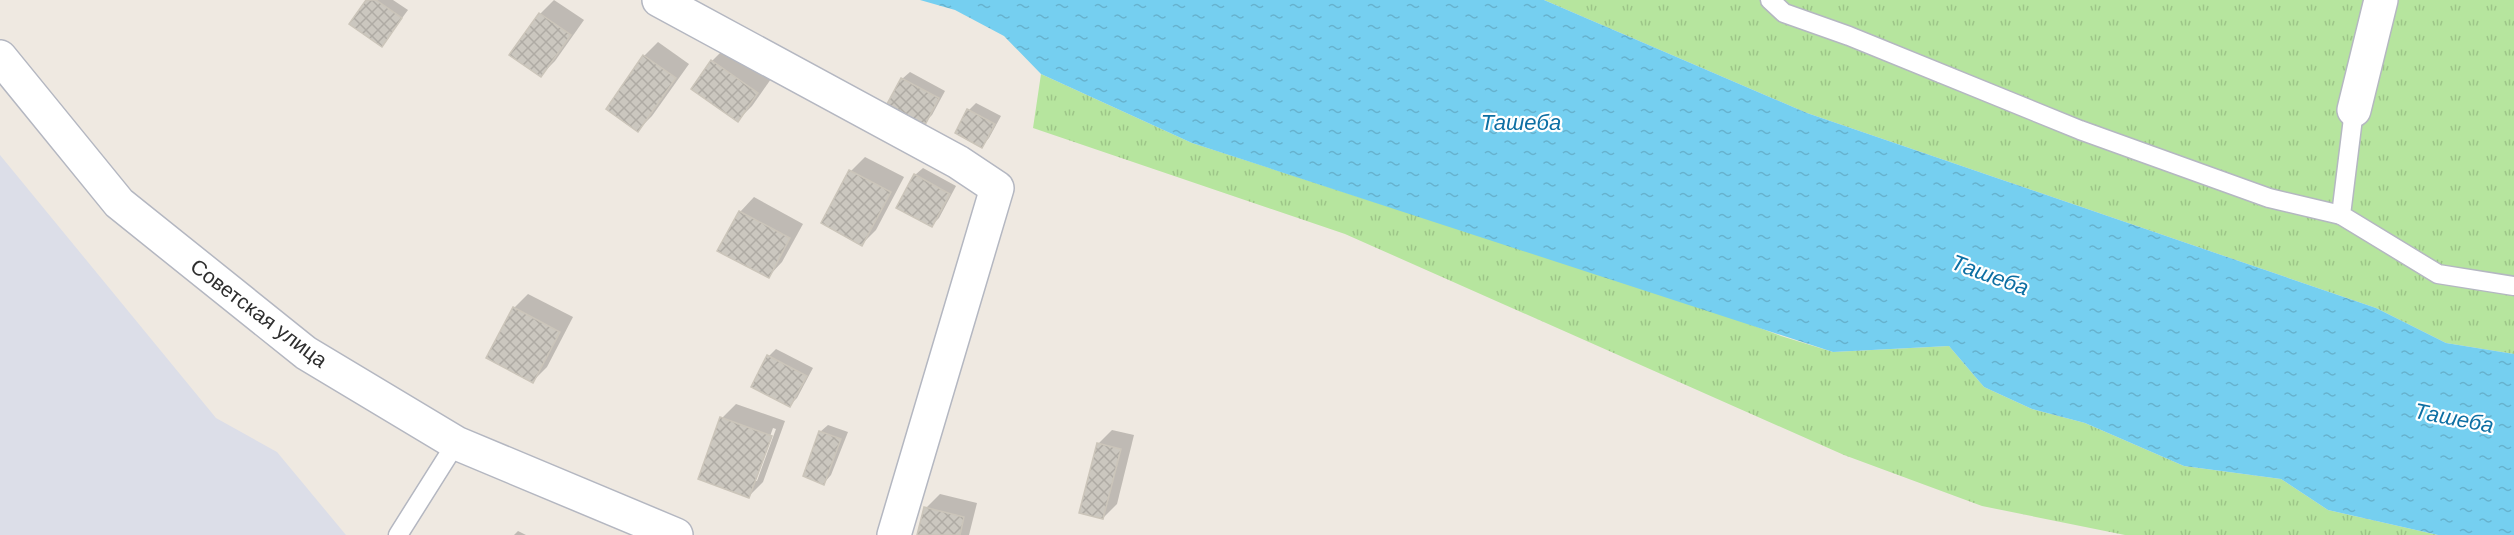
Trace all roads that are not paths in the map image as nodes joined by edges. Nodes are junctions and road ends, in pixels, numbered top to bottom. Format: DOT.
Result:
graph roads {
  1 [pos="659,0"];
  2 [pos="1770,0"];
  3 [pos="2380,0"];
  4 [pos="0,57"];
  5 [pos="2354,110"];
  6 [pos="2341,215"];
  7 [pos="2514,286"];
  8 [pos="456,443"];
  9 [pos="398,535"];
  10 [pos="676,535"];
  11 [pos="894,535"];
  1 -- 11 [label="street"];
  2 -- 6 [label="lane"];
  3 -- 5 [label="street"];
  4 -- 8 [label="street, Советская улица"];
  5 -- 6 [label="lane"];
  6 -- 7 [label="lane"];
  8 -- 9 [label="lane"];
  8 -- 10 [label="street, Советская улица"];
}
